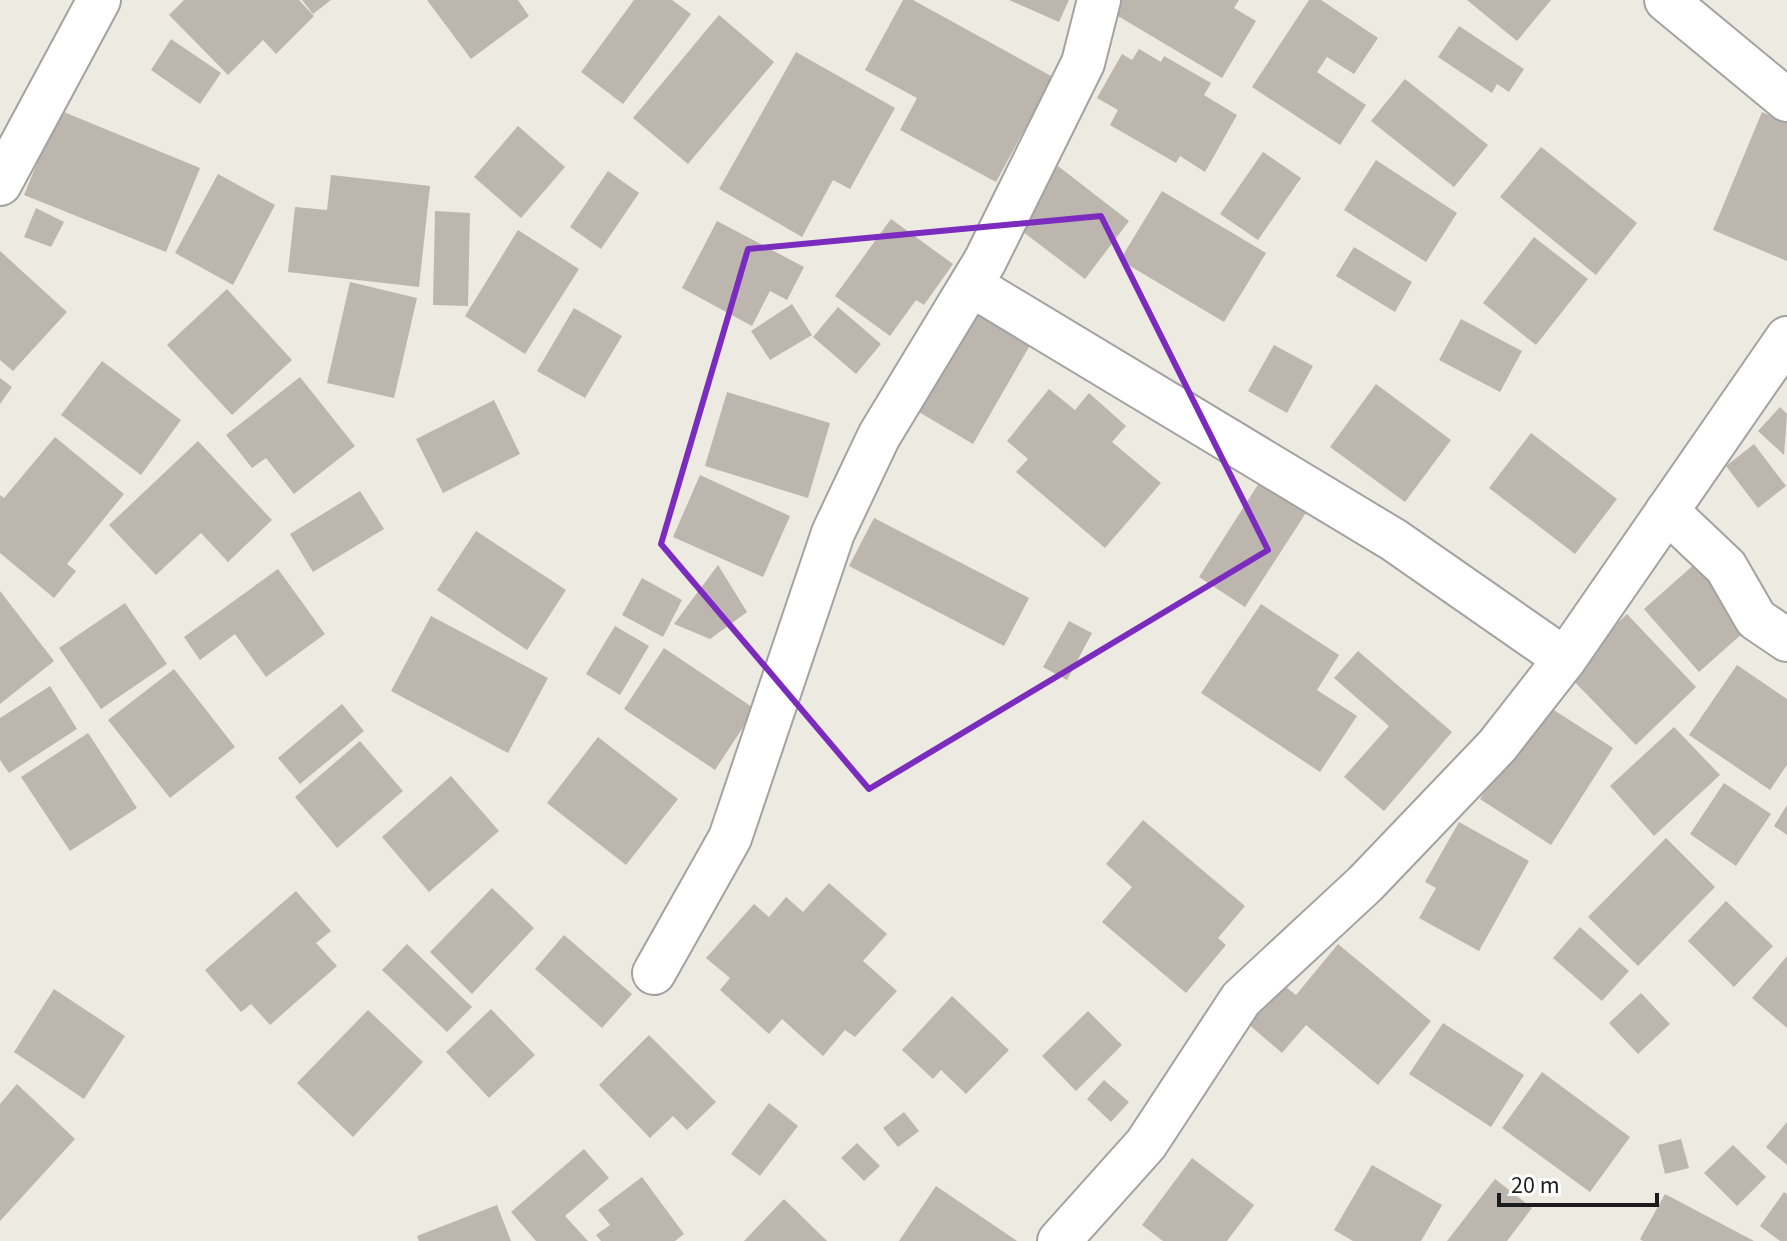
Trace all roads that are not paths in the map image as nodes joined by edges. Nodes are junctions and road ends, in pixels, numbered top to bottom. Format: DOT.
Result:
graph roads {
  1 [pos="99,0"];
  2 [pos="1099,0"];
  3 [pos="1666,0"];
  4 [pos="1787,100"];
  5 [pos="0,184"];
  6 [pos="971,285"];
  7 [pos="1787,338"];
  8 [pos="1667,511"];
  9 [pos="1787,640"];
  10 [pos="1565,659"];
  11 [pos="654,973"];
  12 [pos="1059,1241"];
  1 -- 5 [label="street"];
  2 -- 6 [label="street"];
  3 -- 4 [label="street"];
  6 -- 10 [label="street"];
  6 -- 11 [label="street"];
  7 -- 8 [label="street"];
  8 -- 9 [label="street"];
  8 -- 10 [label="street"];
  10 -- 12 [label="street"];
}
